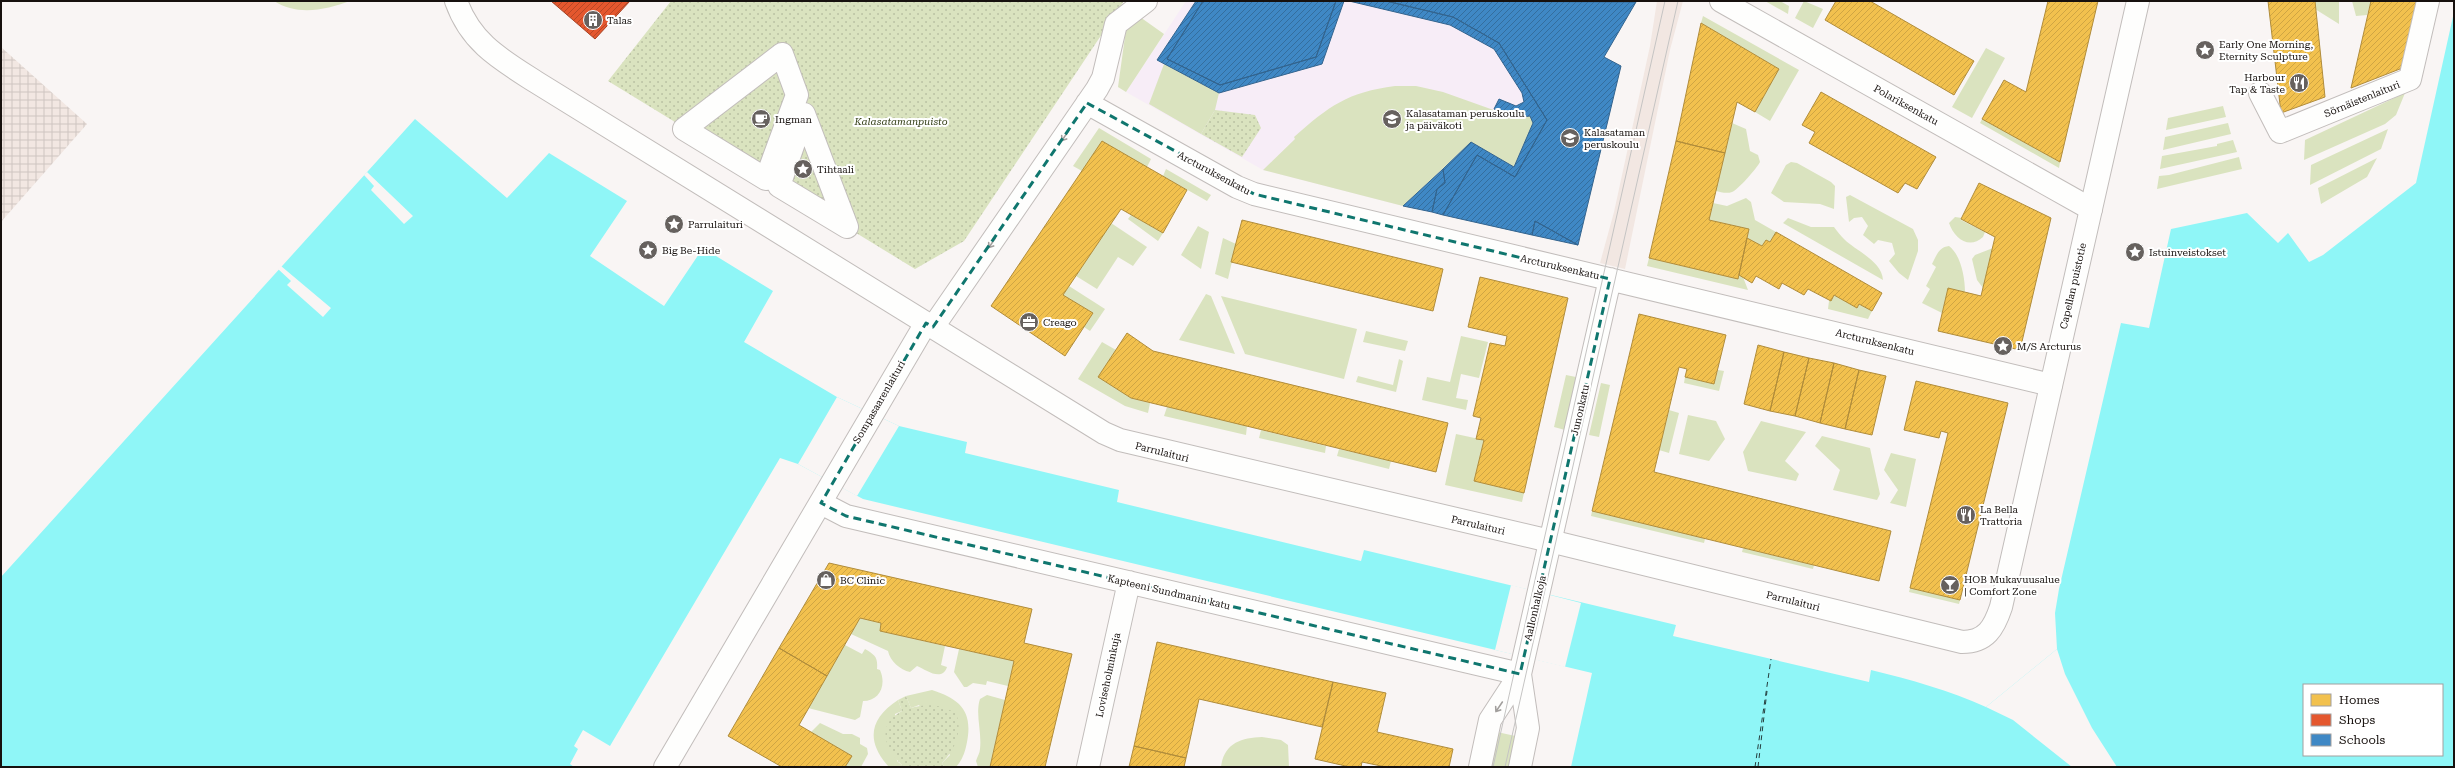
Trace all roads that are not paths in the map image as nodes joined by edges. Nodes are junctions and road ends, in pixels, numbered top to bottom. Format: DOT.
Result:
graph roads {
  1 [pos="456,1"];
  2 [pos="1146,1"];
  3 [pos="1721,1"];
  4 [pos="2138,1"];
  5 [pos="2428,1"];
  6 [pos="2260,93"];
  7 [pos="1087,103"];
  8 [pos="766,179"];
  9 [pos="2091,209"];
  10 [pos="847,227"];
  11 [pos="1610,279"];
  12 [pos="930,325"];
  13 [pos="2051,385"];
  14 [pos="821,503"];
  15 [pos="1550,541"];
  16 [pos="1129,582"];
  17 [pos="1984,636"];
  18 [pos="1522,665"];
  19 [pos="665,767"];
  20 [pos="1088,767"];
  21 [pos="1480,767"];
  22 [pos="1520,767"];
  1 -- 12 [label="street, Parrulaituri"];
  2 -- 7 [label="street, Sompasaarenlaituri"];
  3 -- 9 [label="street, Polariksenkatu"];
  4 -- 9 [label="street, Capellan puistotie"];
  5 -- 6 [label="street, Sörnäistenlaituri"];
  7 -- 11 [label="street, Arcturuksenkatu"];
  7 -- 12 [label="street, Sompasaarenlaituri, one-way"];
  8 -- 8 [label="street"];
  9 -- 13 [label="street, Capellan puistotie"];
  10 -- 10 [label="street"];
  11 -- 13 [label="street, Arcturuksenkatu"];
  11 -- 15 [label="street, Junonkatu"];
  12 -- 14 [label="street, Sompasaarenlaituri"];
  12 -- 15 [label="street, Parrulaituri"];
  13 -- 17 [label="street, Capellan puistotie"];
  14 -- 16 [label="street, Kapteeni Sundmanin katu"];
  14 -- 19 [label="street, Sompasaarenlaituri"];
  15 -- 17 [label="street, Parrulaituri"];
  15 -- 18 [label="street, Aallonhalkoja"];
  16 -- 18 [label="street, Kapteeni Sundmanin katu"];
  16 -- 20 [label="street, Loviseholminkuja"];
  18 -- 21 [label="street, Aallonhalkoja, one-way"];
  18 -- 22 [label="street, Aallonhalkoja"];
}
